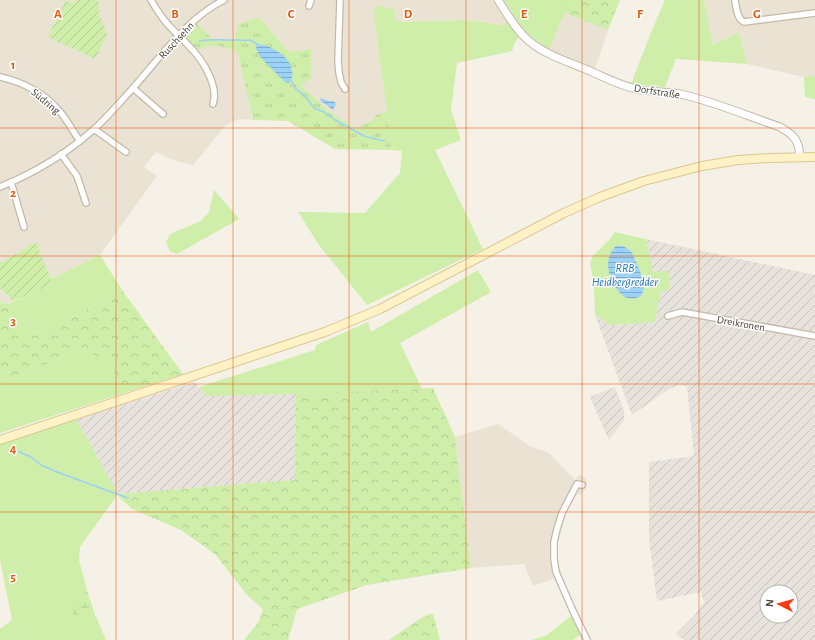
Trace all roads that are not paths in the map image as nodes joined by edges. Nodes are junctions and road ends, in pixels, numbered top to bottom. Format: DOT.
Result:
graph roads {
  1 [pos="151,0"];
  2 [pos="224,0"];
  3 [pos="311,0"];
  4 [pos="340,0"];
  5 [pos="498,0"];
  6 [pos="735,0"];
  7 [pos="309,6"];
  8 [pos="815,13"];
  9 [pos="178,35"];
  10 [pos="0,77"];
  11 [pos="133,88"];
  12 [pos="345,89"];
  13 [pos="213,104"];
  14 [pos="163,114"];
  15 [pos="94,129"];
  16 [pos="80,141"];
  17 [pos="126,152"];
  18 [pos="61,154"];
  19 [pos="800,157"];
  20 [pos="815,157"];
  21 [pos="11,182"];
  22 [pos="0,187"];
  23 [pos="86,203"];
  24 [pos="24,227"];
  25 [pos="668,316"];
  26 [pos="815,336"];
  27 [pos="0,440"];
  28 [pos="582,485"];
  29 [pos="587,640"];
  1 -- 9 [label="street"];
  2 -- 9 [label="street, Ruschsehn"];
  3 -- 7 [label="street"];
  4 -- 12 [label="street"];
  5 -- 19 [label="street, Dorfstraße"];
  6 -- 8 [label="street"];
  9 -- 11 [label="street, Ruschsehn"];
  9 -- 13 [label="street"];
  10 -- 16 [label="street, Südring"];
  11 -- 14 [label="street"];
  11 -- 15 [label="street, Ruschsehn"];
  15 -- 16 [label="street"];
  15 -- 17 [label="street"];
  16 -- 18 [label="street"];
  18 -- 21 [label="street"];
  18 -- 23 [label="street"];
  19 -- 20 [label="main road"];
  19 -- 27 [label="main road"];
  21 -- 22 [label="street"];
  21 -- 24 [label="street"];
  25 -- 26 [label="street, Dreikronen"];
  28 -- 29 [label="street"];
}
